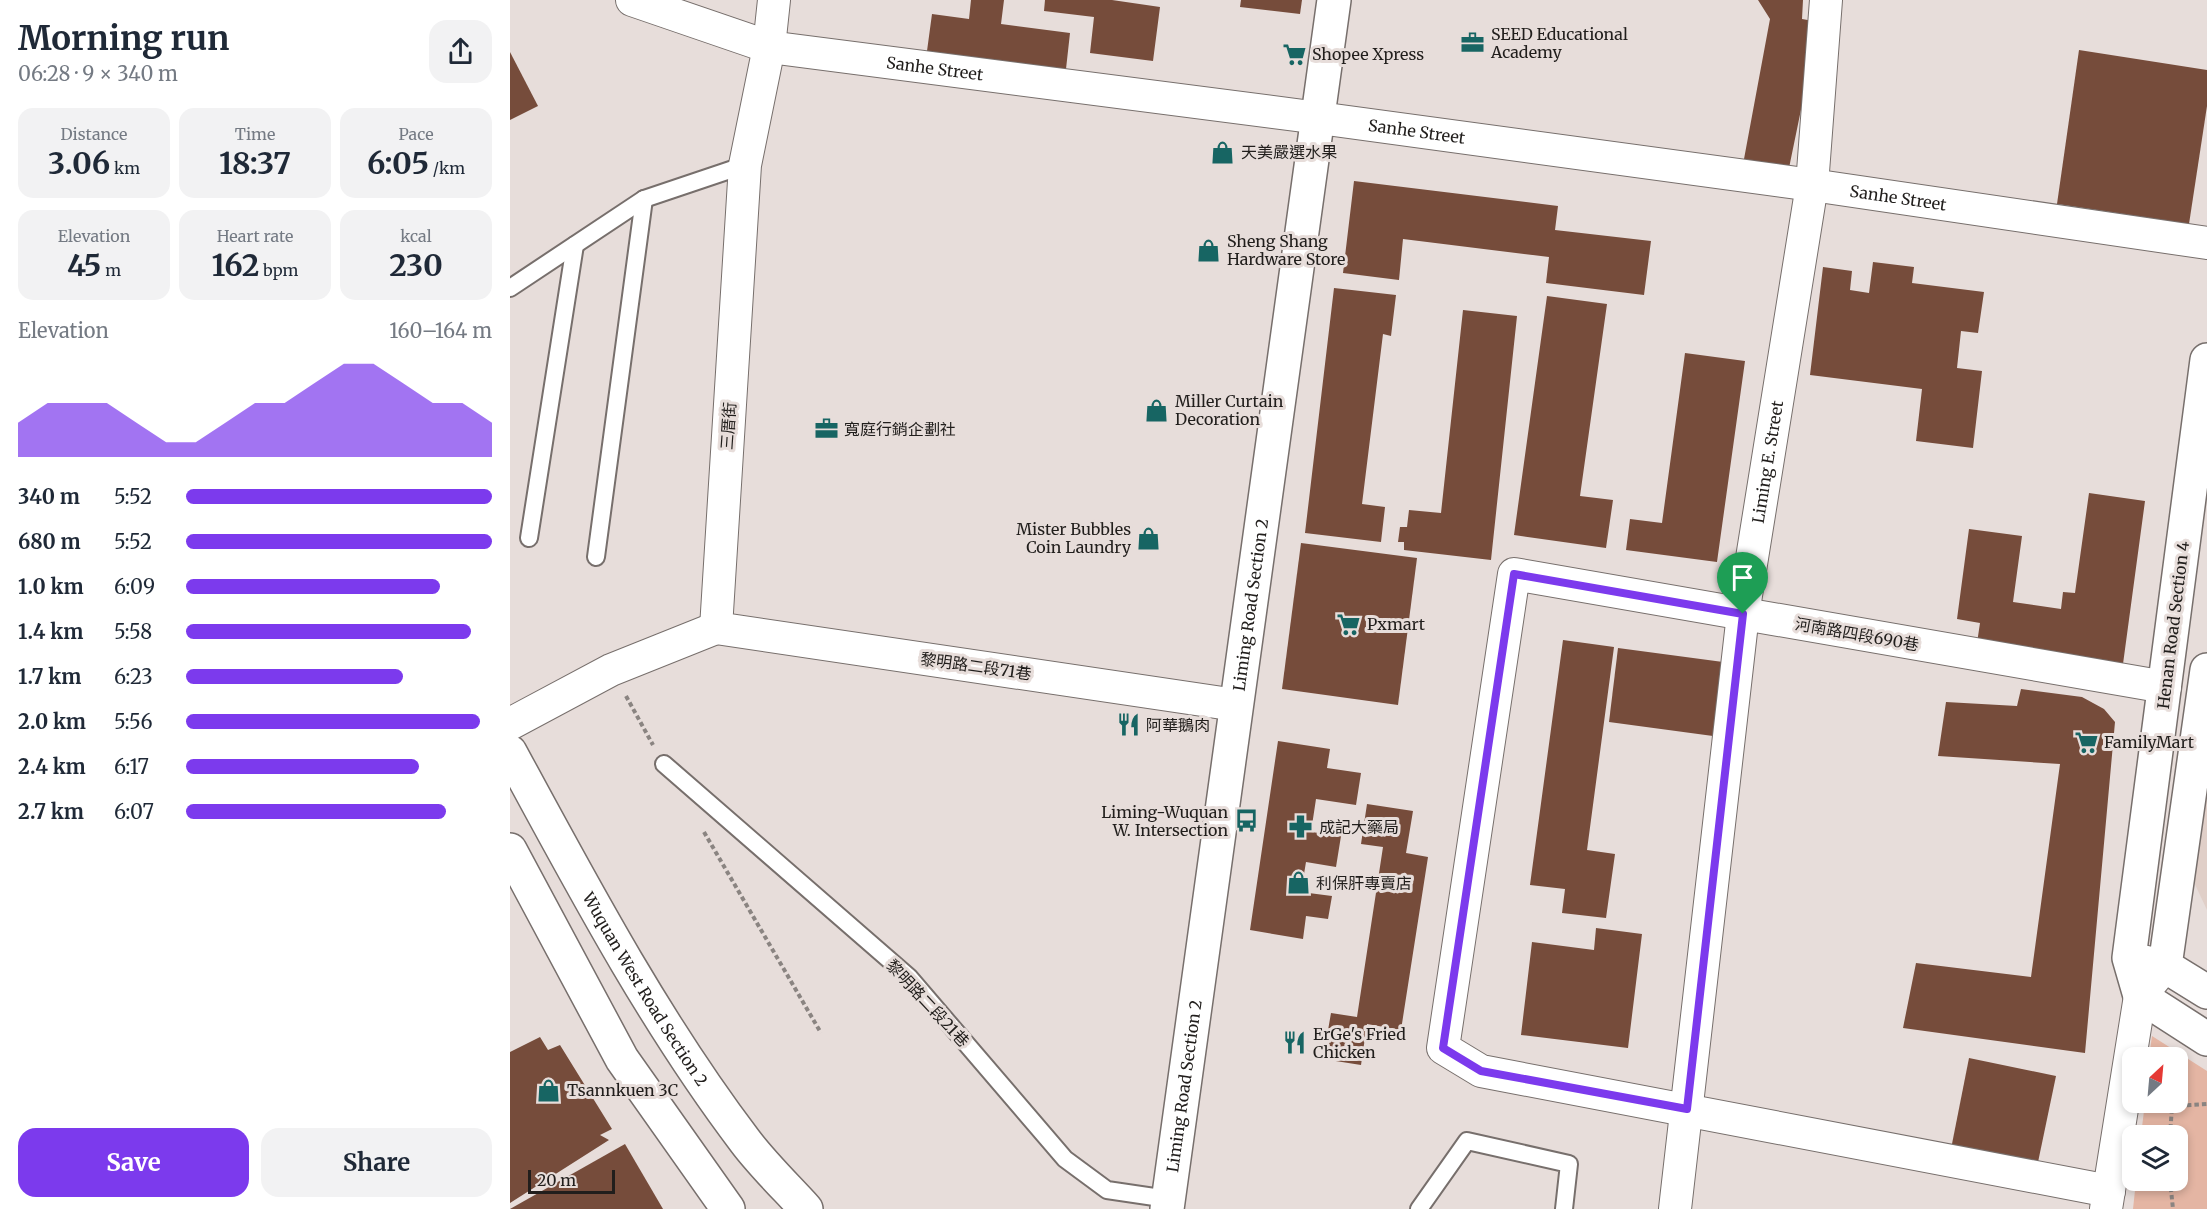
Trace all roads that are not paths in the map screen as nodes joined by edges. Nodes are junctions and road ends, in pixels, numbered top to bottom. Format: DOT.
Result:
graph roads {
  1 [pos="632,0"];
  2 [pos="774,0"];
  3 [pos="1334,0"];
  4 [pos="1826,0"];
  5 [pos="769,47"];
  6 [pos="1319,118"];
  7 [pos="745,165"];
  8 [pos="1812,185"];
  9 [pos="644,199"];
  10 [pos="2207,243"];
  11 [pos="575,245"];
  12 [pos="510,288"];
  13 [pos="2207,360"];
  14 [pos="529,538"];
  15 [pos="596,556"];
  16 [pos="1743,614"];
  17 [pos="716,628"];
  18 [pos="2207,670"];
  19 [pos="2165,687"];
  20 [pos="1236,705"];
  21 [pos="510,724"];
  22 [pos="510,752"];
  23 [pos="664,764"];
  24 [pos="510,850"];
  25 [pos="2129,958"];
  26 [pos="2164,966"];
  27 [pos="2207,992"];
  28 [pos="2140,996"];
  29 [pos="2207,1038"];
  30 [pos="1687,1109"];
  31 [pos="2107,1200"];
  32 [pos="1167,1204"];
  33 [pos="729,1209"];
  34 [pos="806,1209"];
  35 [pos="1419,1209"];
  36 [pos="1564,1209"];
  37 [pos="1675,1209"];
  1 -- 5 [label="street, Sanhe Street"];
  2 -- 5 [label="street, 三厝街"];
  3 -- 6 [label="main road, Liming Road Section 2"];
  4 -- 8 [label="street, Liming E. Street"];
  5 -- 6 [label="street, Sanhe Street"];
  5 -- 7 [label="street, 三厝街"];
  6 -- 8 [label="street, Sanhe Street"];
  6 -- 20 [label="main road, Liming Road Section 2"];
  7 -- 9 [label="lane"];
  7 -- 17 [label="street, 三厝街"];
  8 -- 10 [label="street, Sanhe Street"];
  8 -- 16 [label="street, Liming E. Street"];
  9 -- 11 [label="lane"];
  9 -- 15 [label="lane"];
  11 -- 12 [label="lane"];
  11 -- 14 [label="lane"];
  13 -- 19 [label="main road, Henan Road Section 4"];
  16 -- 19 [label="street, 河南路四段690巷"];
  16 -- 30 [label="street, Liming E. Street"];
  16 -- 30 [label="street, 河南路四段690巷"];
  17 -- 20 [label="street, 黎明路二段71巷"];
  17 -- 21 [label="street"];
  18 -- 26 [label="main road"];
  19 -- 25 [label="main road, Henan Road Section 4"];
  20 -- 32 [label="main road, Liming Road Section 2"];
  22 -- 34 [label="main road, Wuquan West Road Section 2"];
  23 -- 32 [label="lane, 黎明路二段21巷"];
  24 -- 33 [label="main road"];
  25 -- 26 [label="street"];
  25 -- 28 [label="main road, Henan Road Section 4"];
  26 -- 27 [label="main road"];
  26 -- 28 [label="street, Henan Road Section 4"];
  28 -- 29 [label="main road"];
  28 -- 31 [label="street, Henan Road Section 4"];
  30 -- 31 [label="street"];
  30 -- 37 [label="street, Liming E. Street"];
  35 -- 36 [label="lane"];
}
